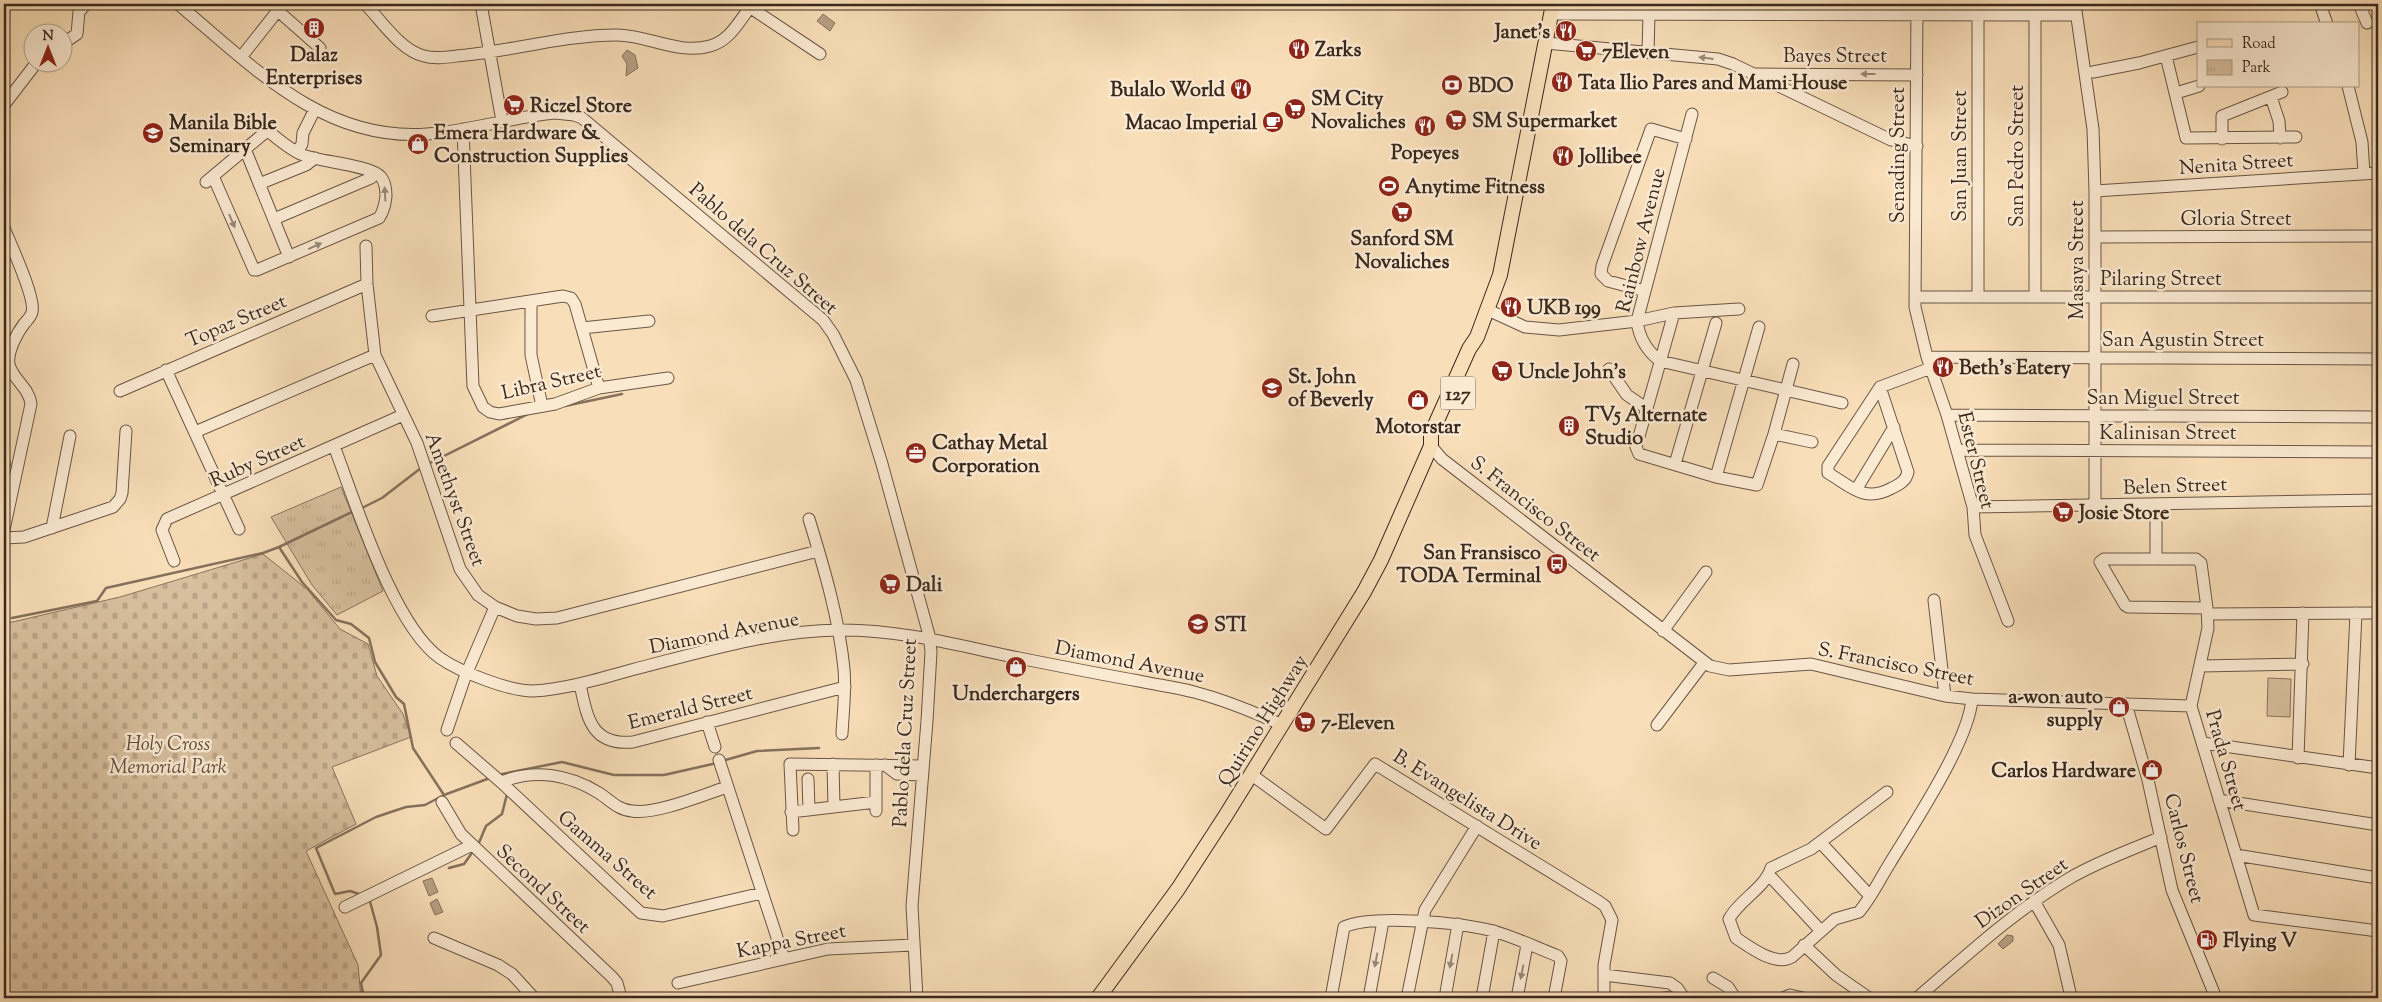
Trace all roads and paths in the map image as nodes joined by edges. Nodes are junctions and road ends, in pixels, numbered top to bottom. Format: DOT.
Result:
graph roads {
  1 [pos="86,4"];
  2 [pos="178,4"];
  3 [pos="365,4"];
  4 [pos="481,4"];
  5 [pos="2320,4"];
  6 [pos="2359,4"];
  7 [pos="748,5"];
  8 [pos="280,7"];
  9 [pos="1552,9"];
  10 [pos="1917,9"];
  11 [pos="2076,9"];
  12 [pos="1649,14"];
  13 [pos="1978,15"];
  14 [pos="2035,15"];
  15 [pos="2326,22"];
  16 [pos="2367,23"];
  17 [pos="72,37"];
  18 [pos="1546,42"];
  19 [pos="2197,47"];
  20 [pos="320,48"];
  21 [pos="490,52"];
  22 [pos="1648,52"];
  23 [pos="820,54"];
  24 [pos="242,56"];
  25 [pos="2166,56"];
  26 [pos="29,72"];
  27 [pos="2090,73"];
  28 [pos="1752,74"];
  29 [pos="1917,75"];
  30 [pos="2197,87"];
  31 [pos="2348,88"];
  32 [pos="2282,92"];
  33 [pos="2176,93"];
  34 [pos="2271,97"];
  35 [pos="4,105"];
  36 [pos="314,110"];
  37 [pos="1692,114"];
  38 [pos="502,121"];
  39 [pos="463,129"];
  40 [pos="303,133"];
  41 [pos="2296,137"];
  42 [pos="2280,138"];
  43 [pos="1686,139"];
  44 [pos="2222,139"];
  45 [pos="286,146"];
  46 [pos="1917,146"];
  47 [pos="245,149"];
  48 [pos="297,152"];
  49 [pos="315,158"];
  50 [pos="375,173"];
  51 [pos="2378,173"];
  52 [pos="2364,174"];
  53 [pos="259,184"];
  54 [pos="2095,191"];
  55 [pos="274,219"];
  56 [pos="4,228"];
  57 [pos="2378,236"];
  58 [pos="2094,237"];
  59 [pos="366,246"];
  60 [pos="289,257"];
  61 [pos="367,284"];
  62 [pos="1645,291"];
  63 [pos="1978,296"];
  64 [pos="2095,296"];
  65 [pos="2035,297"];
  66 [pos="2378,297"];
  67 [pos="531,301"];
  68 [pos="1915,302"];
  69 [pos="1739,309"];
  70 [pos="470,310"];
  71 [pos="1488,310"];
  72 [pos="1674,314"];
  73 [pos="432,316"];
  74 [pos="649,321"];
  75 [pos="1636,321"];
  76 [pos="1716,323"];
  77 [pos="1759,327"];
  78 [pos="582,328"];
  79 [pos="375,354"];
  80 [pos="2095,357"];
  81 [pos="2378,359"];
  82 [pos="1660,361"];
  83 [pos="1929,362"];
  84 [pos="1793,364"];
  85 [pos="1609,369"];
  86 [pos="166,370"];
  87 [pos="1703,371"];
  88 [pos="668,378"];
  89 [pos="1744,380"];
  90 [pos="1880,387"];
  91 [pos="599,388"];
  92 [pos="1786,390"];
  93 [pos="120,391"];
  94 [pos="1842,403"];
  95 [pos="542,406"];
  96 [pos="1646,408"];
  97 [pos="403,415"];
  98 [pos="1948,415"];
  99 [pos="2094,416"];
  100 [pos="2378,417"];
  101 [pos="1894,427"];
  102 [pos="126,431"];
  103 [pos="195,432"];
  104 [pos="1774,434"];
  105 [pos="70,436"];
  106 [pos="1812,442"];
  107 [pos="334,446"];
  108 [pos="1431,446"];
  109 [pos="1958,450"];
  110 [pos="2093,451"];
  111 [pos="2378,452"];
  112 [pos="1675,464"];
  113 [pos="1716,477"];
  114 [pos="1856,490"];
  115 [pos="224,495"];
  116 [pos="2378,500"];
  117 [pos="2156,504"];
  118 [pos="2094,506"];
  119 [pos="1974,507"];
  120 [pos="809,519"];
  121 [pos="52,528"];
  122 [pos="239,529"];
  123 [pos="4,530"];
  124 [pos="4,538"];
  125 [pos="818,551"];
  126 [pos="2156,559"];
  127 [pos="174,561"];
  128 [pos="1706,572"];
  129 [pos="1934,600"];
  130 [pos="495,607"];
  131 [pos="2208,611"];
  132 [pos="2303,613"];
  133 [pos="2356,613"];
  134 [pos="2378,613"];
  135 [pos="2008,621"];
  136 [pos="838,630"];
  137 [pos="1663,631"];
  138 [pos="930,640"];
  139 [pos="1704,663"];
  140 [pos="2303,664"];
  141 [pos="2201,666"];
  142 [pos="467,671"];
  143 [pos="580,684"];
  144 [pos="844,687"];
  145 [pos="1945,696"];
  146 [pos="1972,699"];
  147 [pos="2126,704"];
  148 [pos="2192,706"];
  149 [pos="707,722"];
  150 [pos="1282,725"];
  151 [pos="1657,725"];
  152 [pos="447,730"];
  153 [pos="842,734"];
  154 [pos="456,743"];
  155 [pos="2203,743"];
  156 [pos="715,747"];
  157 [pos="2298,758"];
  158 [pos="719,760"];
  159 [pos="833,764"];
  160 [pos="881,765"];
  161 [pos="2349,765"];
  162 [pos="2378,768"];
  163 [pos="923,770"];
  164 [pos="1252,775"];
  165 [pos="808,779"];
  166 [pos="500,782"];
  167 [pos="728,787"];
  168 [pos="1887,792"];
  169 [pos="2218,800"];
  170 [pos="442,802"];
  171 [pos="834,807"];
  172 [pos="809,810"];
  173 [pos="792,812"];
  174 [pos="2378,825"];
  175 [pos="1477,826"];
  176 [pos="793,830"];
  177 [pos="2161,837"];
  178 [pos="1820,843"];
  179 [pos="472,845"];
  180 [pos="2236,855"];
  181 [pos="1769,875"];
  182 [pos="2378,878"];
  183 [pos="762,893"];
  184 [pos="1870,896"];
  185 [pos="2034,901"];
  186 [pos="345,908"];
  187 [pos="1383,921"];
  188 [pos="1422,922"];
  189 [pos="1458,924"];
  190 [pos="1821,931"];
  191 [pos="2378,931"];
  192 [pos="1494,932"];
  193 [pos="434,938"];
  194 [pos="913,945"];
  195 [pos="1527,945"];
  196 [pos="1804,945"];
  197 [pos="784,958"];
  198 [pos="1604,975"];
  199 [pos="1713,978"];
  200 [pos="678,984"];
  201 [pos="2071,997"];
  202 [pos="534,998"];
  203 [pos="621,998"];
  204 [pos="917,998"];
  205 [pos="1098,998"];
  206 [pos="1331,998"];
  207 [pos="1369,998"];
  208 [pos="1406,998"];
  209 [pos="1444,998"];
  210 [pos="1482,998"];
  211 [pos="1517,998"];
  212 [pos="1554,998"];
  213 [pos="1604,998"];
  214 [pos="1684,998"];
  215 [pos="1735,998"];
  216 [pos="1783,998"];
  217 [pos="1803,998"];
  218 [pos="1869,998"];
  219 [pos="1917,998"];
  220 [pos="2215,998"];
  1 -- 17 [label="street"];
  2 -- 24 [label="street, Pablo dela Cruz Street"];
  3 -- 21 [label="street"];
  4 -- 21 [label="street"];
  5 -- 15 [label="street"];
  6 -- 16 [label="street"];
  7 -- 21 [label="street"];
  7 -- 23 [label="street"];
  8 -- 20 [label="street"];
  8 -- 24 [label="street"];
  9 -- 12 [label="street"];
  9 -- 18 [label="main road, Quirino Highway / 127"];
  10 -- 12 [label="street"];
  10 -- 13 [label="street"];
  10 -- 29 [label="street, Senading Street"];
  11 -- 14 [label="street"];
  11 -- 27 [label="street, Masaya Street"];
  12 -- 22 [label="street"];
  13 -- 14 [label="street"];
  13 -- 63 [label="street, San Juan Street"];
  14 -- 65 [label="street, San Pedro Street"];
  18 -- 22 [label="street"];
  18 -- 71 [label="main road, Quirino Highway / 127"];
  19 -- 25 [label="street"];
  21 -- 38 [label="street"];
  28 -- 22 [label="street, one-way"];
  24 -- 36 [label="street, Pablo dela Cruz Street"];
  25 -- 27 [label="street"];
  25 -- 33 [label="street"];
  26 -- 35 [label="street"];
  27 -- 54 [label="street, Masaya Street"];
  29 -- 28 [label="street, Bayes Street, one-way"];
  28 -- 46 [label="street"];
  29 -- 46 [label="street, Senading Street"];
  30 -- 33 [label="street"];
  31 -- 52 [label="street"];
  32 -- 34 [label="street"];
  33 -- 44 [label="street"];
  34 -- 42 [label="street"];
  34 -- 44 [label="street"];
  36 -- 39 [label="street, Pablo dela Cruz Street"];
  36 -- 40 [label="street"];
  37 -- 43 [label="street, Rainbow Avenue"];
  38 -- 39 [label="street, Pablo dela Cruz Street"];
  38 -- 138 [label="street, Pablo dela Cruz Street"];
  39 -- 70 [label="street, Libra Street"];
  40 -- 45 [label="street"];
  40 -- 48 [label="street"];
  41 -- 42 [label="street"];
  42 -- 44 [label="street"];
  43 -- 62 [label="street, Rainbow Avenue"];
  43 -- 62 [label="street"];
  45 -- 47 [label="street"];
  45 -- 48 [label="street"];
  46 -- 68 [label="street, Senading Street"];
  47 -- 53 [label="street"];
  47 -- 60 [label="street, one-way"];
  48 -- 49 [label="street"];
  49 -- 50 [label="street"];
  49 -- 53 [label="street"];
  50 -- 55 [label="street"];
  60 -- 50 [label="street, one-way"];
  51 -- 52 [label="street, Nenita Street"];
  52 -- 54 [label="street, Nenita Street"];
  53 -- 55 [label="street"];
  54 -- 58 [label="street, Masaya Street"];
  55 -- 60 [label="street"];
  56 -- 123 [label="street"];
  57 -- 58 [label="street, Gloria Street"];
  58 -- 64 [label="street, Masaya Street"];
  59 -- 61 [label="street, Amethyst Street"];
  61 -- 79 [label="street, Amethyst Street"];
  61 -- 86 [label="street, Topaz Street"];
  62 -- 75 [label="street, Rainbow Avenue"];
  63 -- 65 [label="street, Pilaring Street"];
  63 -- 68 [label="street, Pilaring Street"];
  64 -- 65 [label="street, Pilaring Street"];
  64 -- 66 [label="street, Pilaring Street"];
  64 -- 80 [label="street, Masaya Street"];
  67 -- 70 [label="street"];
  67 -- 78 [label="street"];
  67 -- 95 [label="street"];
  68 -- 83 [label="street, Ester Street"];
  69 -- 72 [label="street"];
  70 -- 73 [label="street"];
  70 -- 95 [label="street, Libra Street"];
  71 -- 75 [label="street"];
  71 -- 108 [label="main road, Quirino Highway / 127"];
  72 -- 75 [label="street"];
  72 -- 82 [label="street"];
  74 -- 78 [label="street"];
  75 -- 82 [label="street, Rainbow Avenue"];
  76 -- 87 [label="street"];
  77 -- 89 [label="street"];
  78 -- 91 [label="street"];
  79 -- 97 [label="street, Amethyst Street"];
  79 -- 103 [label="street"];
  80 -- 81 [label="street, San Agustin Street"];
  80 -- 83 [label="street, San Agustin Street"];
  80 -- 99 [label="street, Masaya Street"];
  82 -- 87 [label="street"];
  82 -- 96 [label="street"];
  83 -- 90 [label="street"];
  83 -- 98 [label="street, Ester Street"];
  84 -- 92 [label="street"];
  85 -- 96 [label="street"];
  86 -- 93 [label="street, Topaz Street"];
  86 -- 103 [label="street"];
  87 -- 89 [label="street"];
  87 -- 112 [label="street"];
  88 -- 91 [label="street, Libra Street"];
  89 -- 92 [label="street"];
  89 -- 113 [label="street"];
  90 -- 101 [label="street"];
  90 -- 114 [label="street"];
  91 -- 95 [label="street, Libra Street"];
  92 -- 94 [label="street"];
  92 -- 104 [label="street"];
  96 -- 112 [label="street"];
  97 -- 107 [label="street, Ruby Street"];
  97 -- 130 [label="street, Amethyst Street"];
  98 -- 99 [label="street, San Miguel Street"];
  98 -- 109 [label="street, Ester Street"];
  99 -- 100 [label="street, San Miguel Street"];
  99 -- 110 [label="street, Masaya Street"];
  101 -- 114 [label="street"];
  101 -- 114 [label="street"];
  102 -- 121 [label="street"];
  103 -- 115 [label="street"];
  104 -- 106 [label="street"];
  104 -- 113 [label="street"];
  105 -- 121 [label="street"];
  107 -- 115 [label="street, Ruby Street"];
  107 -- 142 [label="street, Diamond Avenue"];
  108 -- 137 [label="street, S. Francisco Street"];
  108 -- 150 [label="main road, Quirino Highway / 127"];
  109 -- 110 [label="street, Kalinisan Street"];
  109 -- 119 [label="street, Ester Street"];
  110 -- 111 [label="street, Kalinisan Street"];
  110 -- 118 [label="street, Masaya Street"];
  112 -- 113 [label="street"];
  115 -- 122 [label="street"];
  115 -- 127 [label="street, Ruby Street"];
  116 -- 117 [label="street, Belen Street"];
  117 -- 118 [label="street, Belen Street"];
  117 -- 126 [label="street"];
  118 -- 119 [label="street, Belen Street"];
  119 -- 135 [label="street, Ester Street"];
  120 -- 125 [label="street"];
  121 -- 124 [label="street"];
  125 -- 130 [label="street, Amethyst Street"];
  125 -- 136 [label="street"];
  126 -- 131 [label="street, Prada Street"];
  126 -- 131 [label="street"];
  128 -- 137 [label="street"];
  129 -- 145 [label="street"];
  130 -- 142 [label="street"];
  131 -- 132 [label="street"];
  131 -- 141 [label="street, Prada Street"];
  132 -- 133 [label="street"];
  132 -- 140 [label="street"];
  133 -- 134 [label="street"];
  133 -- 161 [label="street"];
  136 -- 138 [label="street, Diamond Avenue"];
  136 -- 143 [label="street, Diamond Avenue"];
  136 -- 144 [label="street"];
  137 -- 139 [label="street, S. Francisco Street"];
  138 -- 150 [label="street, Diamond Avenue"];
  138 -- 163 [label="street, Pablo dela Cruz Street"];
  139 -- 145 [label="street, S. Francisco Street"];
  139 -- 151 [label="street"];
  140 -- 141 [label="street"];
  140 -- 157 [label="street"];
  141 -- 148 [label="street, Prada Street"];
  142 -- 143 [label="street, Diamond Avenue"];
  142 -- 152 [label="street"];
  143 -- 149 [label="street, Emerald Street"];
  144 -- 149 [label="street, Emerald Street"];
  144 -- 153 [label="street"];
  145 -- 146 [label="street, S. Francisco Street"];
  146 -- 147 [label="street, S. Francisco Street"];
  146 -- 184 [label="street"];
  147 -- 148 [label="street, S. Francisco Street"];
  147 -- 177 [label="street, Carlos Street"];
  148 -- 155 [label="street, Prada Street"];
  149 -- 156 [label="street"];
  150 -- 164 [label="main road, Quirino Highway / 127"];
  154 -- 166 [label="street, Gamma Street"];
  155 -- 157 [label="street"];
  155 -- 169 [label="street, Prada Street"];
  157 -- 161 [label="street"];
  158 -- 167 [label="street"];
  159 -- 160 [label="street"];
  159 -- 171 [label="street"];
  159 -- 173 [label="street"];
  160 -- 163 [label="street"];
  160 -- 171 [label="street"];
  161 -- 162 [label="street"];
  163 -- 194 [label="street, Pablo dela Cruz Street"];
  164 -- 175 [label="street, B. Evangelista Drive"];
  164 -- 205 [label="main road, Quirino Highway / 127"];
  165 -- 172 [label="street"];
  166 -- 167 [label="street"];
  166 -- 183 [label="street, Gamma Street"];
  167 -- 183 [label="street"];
  168 -- 178 [label="street"];
  169 -- 174 [label="street"];
  169 -- 180 [label="street, Prada Street"];
  170 -- 179 [label="street, Second Street"];
  171 -- 172 [label="street"];
  172 -- 173 [label="street"];
  173 -- 176 [label="street"];
  175 -- 188 [label="street"];
  175 -- 198 [label="street, B. Evangelista Drive"];
  177 -- 185 [label="street, Dizon Street"];
  177 -- 220 [label="street, Carlos Street"];
  178 -- 181 [label="street"];
  178 -- 184 [label="street"];
  179 -- 186 [label="street"];
  179 -- 203 [label="street, Second Street"];
  180 -- 182 [label="street"];
  180 -- 191 [label="street, Prada Street"];
  181 -- 190 [label="street"];
  181 -- 196 [label="street"];
  183 -- 197 [label="street"];
  184 -- 190 [label="street"];
  185 -- 201 [label="street"];
  185 -- 219 [label="street, Dizon Street"];
  187 -- 188 [label="street"];
  187 -- 206 [label="street"];
  187 -- 207 [label="street, one-way"];
  188 -- 189 [label="street"];
  188 -- 208 [label="street"];
  189 -- 192 [label="street"];
  189 -- 209 [label="street, one-way"];
  190 -- 196 [label="street"];
  192 -- 195 [label="street"];
  192 -- 210 [label="street"];
  193 -- 202 [label="street"];
  194 -- 197 [label="street, Kappa Street"];
  194 -- 204 [label="street, Pablo dela Cruz Street"];
  195 -- 211 [label="street, one-way"];
  195 -- 212 [label="street"];
  196 -- 218 [label="street"];
  197 -- 200 [label="street, Kappa Street"];
  198 -- 213 [label="street, B. Evangelista Drive"];
  198 -- 214 [label="street"];
  199 -- 215 [label="street"];
  216 -- 217 [label="street"];
}
